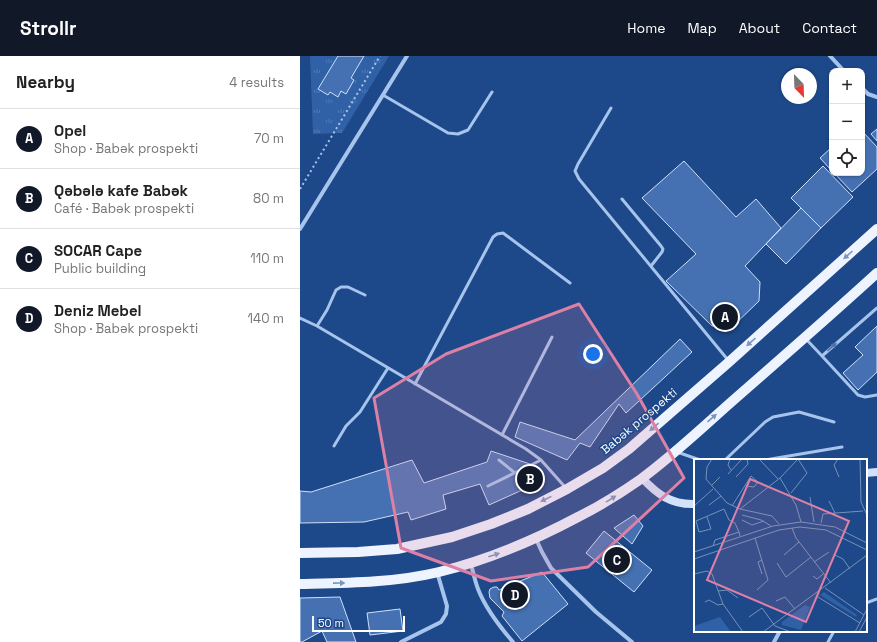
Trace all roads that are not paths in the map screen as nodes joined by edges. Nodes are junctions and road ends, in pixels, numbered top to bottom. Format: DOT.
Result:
graph roads {
  1 [pos="407,56"];
  2 [pos="830,56"];
  3 [pos="841,68"];
  4 [pos="865,91"];
  5 [pos="492,92"];
  6 [pos="383,96"];
  7 [pos="877,97"];
  8 [pos="610,108"];
  9 [pos="622,199"];
  10 [pos="877,228"];
  11 [pos="300,229"];
  12 [pos="651,266"];
  13 [pos="877,273"];
  14 [pos="570,283"];
  15 [pos="365,295"];
  16 [pos="877,308"];
  17 [pos="300,318"];
  18 [pos="317,326"];
  19 [pos="552,337"];
  20 [pos="805,338"];
  21 [pos="822,356"];
  22 [pos="729,362"];
  23 [pos="388,368"];
  24 [pos="414,384"];
  25 [pos="877,395"];
  26 [pos="834,422"];
  27 [pos="502,435"];
  28 [pos="334,446"];
  29 [pos="842,447"];
  30 [pos="676,451"];
  31 [pos="697,459"];
  32 [pos="726,459"];
  33 [pos="772,459"];
  34 [pos="500,460"];
  35 [pos="541,460"];
  36 [pos="877,472"];
  37 [pos="515,473"];
  38 [pos="867,473"];
  39 [pos="642,478"];
  40 [pos="488,486"];
  41 [pos="567,489"];
  42 [pos="694,504"];
  43 [pos="536,539"];
  44 [pos="300,553"];
  45 [pos="470,563"];
  46 [pos="437,572"];
  47 [pos="300,584"];
  48 [pos="877,599"];
  49 [pos="867,603"];
  50 [pos="779,632"];
  51 [pos="833,632"];
  52 [pos="402,642"];
  53 [pos="513,642"];
  54 [pos="632,642"];
  55 [pos="774,642"];
  56 [pos="828,642"];
  1 -- 6 [label="street"];
  2 -- 3 [label="street"];
  4 -- 7 [label="street"];
  5 -- 6 [label="lane"];
  6 -- 11 [label="street"];
  8 -- 12 [label="lane"];
  9 -- 12 [label="lane"];
  10 -- 22 [label="main road, Babək prospekti, one-way"];
  12 -- 22 [label="lane"];
  13 -- 20 [label="main road"];
  14 -- 24 [label="lane"];
  15 -- 18 [label="lane"];
  21 -- 16 [label="lane, one-way"];
  17 -- 18 [label="lane"];
  18 -- 23 [label="lane"];
  19 -- 27 [label="lane"];
  20 -- 21 [label="lane"];
  30 -- 20 [label="main road, one-way"];
  21 -- 25 [label="lane"];
  22 -- 41 [label="main road, Babək prospekti, one-way"];
  23 -- 24 [label="lane"];
  23 -- 28 [label="lane"];
  24 -- 27 [label="lane"];
  26 -- 32 [label="lane"];
  27 -- 35 [label="lane"];
  29 -- 33 [label="lane"];
  30 -- 31 [label="lane"];
  30 -- 39 [label="main road"];
  34 -- 37 [label="lane"];
  35 -- 37 [label="lane"];
  35 -- 41 [label="lane"];
  36 -- 38 [label="street"];
  37 -- 40 [label="lane"];
  39 -- 42 [label="street"];
  43 -- 39 [label="main road, one-way"];
  41 -- 44 [label="main road, Babək prospekti, one-way"];
  45 -- 43 [label="main road, one-way"];
  43 -- 54 [label="street"];
  45 -- 46 [label="main road"];
  45 -- 53 [label="street"];
  47 -- 46 [label="main road, one-way"];
  46 -- 52 [label="street"];
  48 -- 49 [label="lane"];
  50 -- 55 [label="street"];
  51 -- 56 [label="lane"];
}
